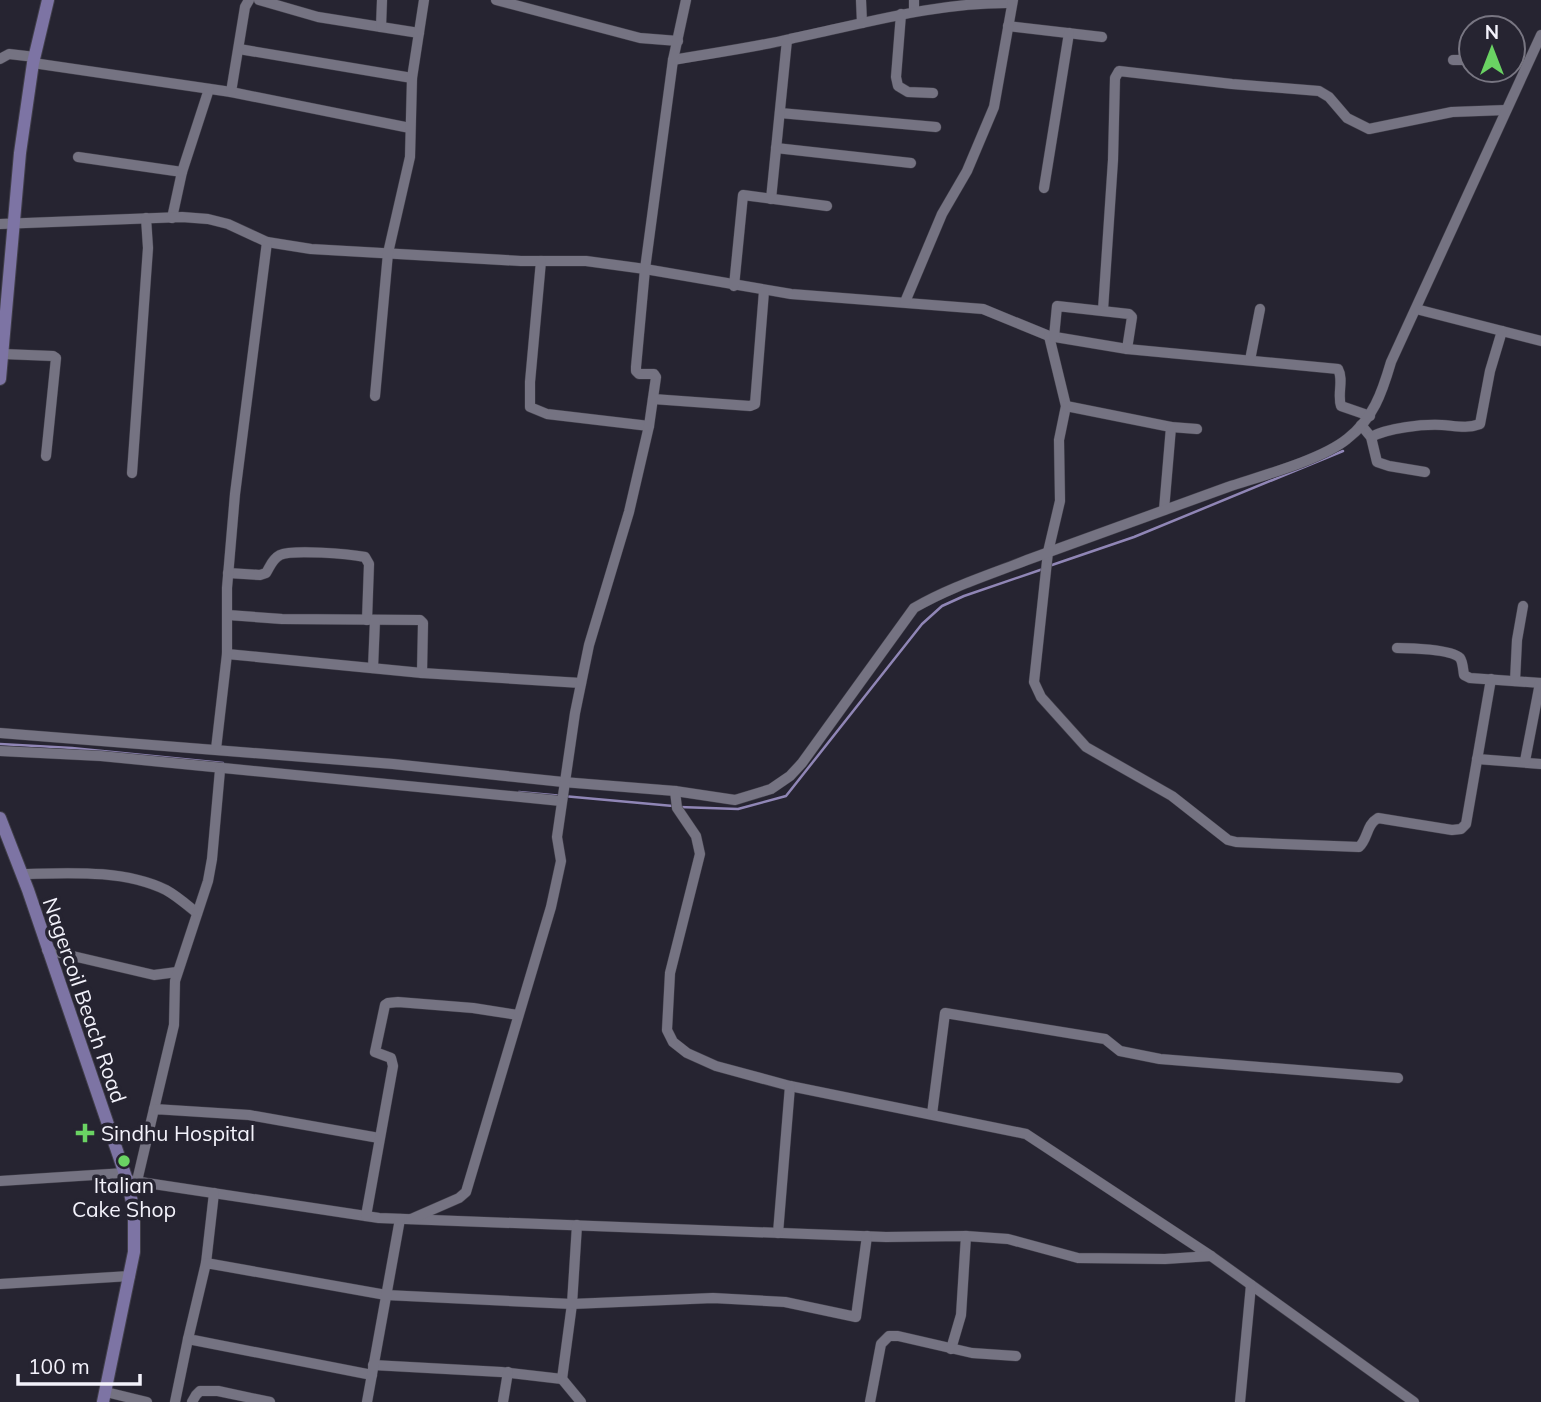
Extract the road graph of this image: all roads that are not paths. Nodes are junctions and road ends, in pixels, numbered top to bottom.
1 (48, 0) edge
2 (249, 0) edge
3 (259, 0) edge
4 (382, 0) edge
5 (424, 0) edge
6 (496, 0) edge
7 (686, 0) edge
8 (861, 0) edge
9 (914, 0) edge
10 (1013, 2) edge
11 (915, 11) junction
12 (901, 15) junction
13 (862, 23) junction
14 (1008, 26) junction
15 (380, 27) junction
16 (419, 33) junction
17 (1069, 33) junction
18 (1541, 35) edge
19 (1102, 37) dead end
20 (787, 40) junction
21 (678, 41) junction
22 (239, 50) junction
23 (0, 60) edge
24 (34, 60) junction
25 (673, 60) junction
26 (1453, 60) dead end
27 (1457, 60) edge
28 (1527, 65) edge
29 (412, 78) junction
30 (1518, 84) edge
31 (209, 89) junction
32 (231, 92) junction
33 (933, 93) dead end
34 (1506, 110) junction
35 (779, 113) junction
36 (936, 127) dead end
37 (410, 128) junction
38 (776, 148) junction
39 (78, 157) dead end
40 (911, 163) dead end
41 (182, 172) junction
42 (1044, 188) dead end
43 (771, 199) junction
44 (827, 206) dead end
45 (146, 218) junction
46 (172, 218) junction
47 (6, 224) edge
48 (267, 242) junction
49 (388, 253) junction
50 (541, 261) junction
51 (645, 269) junction
52 (734, 286) junction
53 (764, 291) junction
54 (905, 302) junction
55 (1260, 309) dead end
56 (1416, 309) junction
57 (1103, 310) junction
58 (1502, 331) junction
59 (1051, 337) junction
60 (1541, 341) edge
61 (1127, 349) junction
62 (3, 354) junction
63 (1250, 360) junction
64 (0, 379) edge
65 (375, 396) dead end
66 (653, 399) junction
67 (1066, 406) junction
68 (1370, 416) junction
69 (1361, 425) junction
70 (649, 426) junction
71 (1171, 428) junction
72 (1197, 429) dead end
73 (1371, 436) junction
74 (46, 456) dead end
75 (1425, 472) dead end
76 (132, 473) dead end
77 (1164, 510) junction
78 (1048, 552) junction
79 (228, 573) junction
80 (1523, 606) dead end
81 (228, 615) junction
82 (371, 620) junction
83 (1397, 648) dead end
84 (227, 654) junction
85 (373, 668) junction
86 (422, 673) junction
87 (1491, 679) junction
88 (1515, 681) junction
89 (1541, 683) edge
90 (581, 684) junction
91 (0, 733) edge
92 (216, 749) junction
93 (0, 751) edge
94 (1477, 759) junction
95 (1525, 761) junction
96 (1541, 764) edge
97 (220, 770) junction
98 (563, 784) junction
99 (561, 800) junction
100 (676, 800) junction
101 (0, 818) edge
102 (22, 874) junction
103 (197, 913) junction
104 (47, 950) junction
105 (177, 972) junction
106 (518, 1015) junction
107 (1398, 1078) dead end
108 (790, 1086) junction
109 (154, 1109) junction
110 (932, 1114) junction
111 (379, 1138) junction
112 (130, 1178) junction
113 (0, 1181) edge
114 (214, 1193) junction
115 (366, 1216) junction
116 (405, 1219) junction
117 (577, 1225) junction
118 (778, 1233) junction
119 (867, 1236) junction
120 (967, 1236) junction
121 (1211, 1256) junction
122 (206, 1263) junction
123 (130, 1276) junction
124 (0, 1284) edge
125 (1251, 1285) junction
126 (386, 1295) junction
127 (572, 1304) junction
128 (188, 1339) junction
129 (951, 1349) junction
130 (1016, 1356) dead end
131 (372, 1370) junction
132 (508, 1372) junction
133 (562, 1379) junction
134 (104, 1397) edge
135 (175, 1400) edge
136 (148, 1402) edge
137 (270, 1402) edge
138 (367, 1402) edge
139 (503, 1402) edge
140 (581, 1402) edge
141 (870, 1402) edge
142 (1240, 1402) edge
143 (1413, 1402) edge

1 - 24 main road
2 - 22 street
3 - 15 street
4 - 15 street
5 - 16 street
6 - 21 street
7 - 21 street
8 - 13 street
9 - 11 street
10 - 11 street
10 - 14 street
11 - 12 street
12 - 13 street
12 - 33 street
13 - 20 street
14 - 17 street
14 - 54 street
15 - 16 street
16 - 29 street
17 - 19 street
17 - 42 street
18 - 28 street
20 - 25 street
20 - 35 street
21 - 25 street
22 - 29 street
22 - 32 street
23 - 24 street
24 - 31 street
24 - 47 main road
25 - 51 street
26 - 27 street
29 - 37 street
30 - 34 street
31 - 32 street
31 - 41 street
32 - 37 street
34 - 56 street
34 - 57 street
35 - 36 street
35 - 38 street
37 - 49 street
38 - 40 street
38 - 43 street
39 - 41 street
41 - 46 street
43 - 44 street
43 - 52 street
45 - 46 street
45 - 47 street
45 - 76 street
46 - 48 street
47 - 62 main road
48 - 49 street
48 - 79 street
49 - 50 street
49 - 65 street
50 - 51 street
50 - 70 street
51 - 52 street
51 - 66 street
52 - 53 street
53 - 54 street
53 - 66 street
54 - 59 street
55 - 63 street
56 - 58 street
56 - 68 street
57 - 59 street
57 - 61 street
58 - 60 street
58 - 73 street
59 - 61 street
59 - 67 street
61 - 63 street
62 - 64 main road
62 - 74 street
63 - 68 street
66 - 70 street
67 - 71 street
67 - 78 street
68 - 69 street
69 - 73 street
69 - 77 street
70 - 90 street
71 - 72 street
71 - 77 street
73 - 75 street
77 - 78 street
78 - 94 street
78 - 100 street
79 - 81 street
79 - 82 street
80 - 88 street
81 - 82 street
81 - 84 street
82 - 85 street
82 - 86 street
83 - 87 street
84 - 85 street
84 - 92 street
85 - 86 street
86 - 90 street
87 - 88 street
87 - 94 street
88 - 89 street
89 - 95 street
90 - 98 street
91 - 92 street
92 - 98 street
93 - 97 street
94 - 95 street
95 - 96 street
97 - 99 street
97 - 103 street
98 - 99 street
98 - 100 street
99 - 106 street
100 - 108 street
101 - 102 main road, Nagercoil Beach Road
102 - 103 street
102 - 104 main road, Nagercoil Beach Road
103 - 105 street
104 - 105 street
104 - 112 main road, Nagercoil Beach Road
105 - 109 street
106 - 111 street
106 - 116 street
107 - 110 street
108 - 110 street
108 - 118 street
109 - 111 street
109 - 112 street
110 - 121 street
111 - 115 street
112 - 113 street
112 - 114 street
112 - 123 main road, Nagercoil Beach Road
114 - 115 street
114 - 122 street
115 - 116 street
116 - 117 street
116 - 126 street
117 - 118 street
117 - 127 street
118 - 119 street
119 - 120 street
119 - 127 street
120 - 121 street
120 - 129 street
121 - 125 street
122 - 126 street
122 - 128 street
123 - 124 street
123 - 134 main road, Nagercoil Beach Road
125 - 142 street
125 - 143 street
126 - 127 street
126 - 131 street
127 - 133 street
128 - 131 street
128 - 135 street
129 - 130 street
129 - 141 street
131 - 132 street
131 - 138 street
132 - 133 street
132 - 139 street
133 - 140 street
134 - 136 street
135 - 137 street

